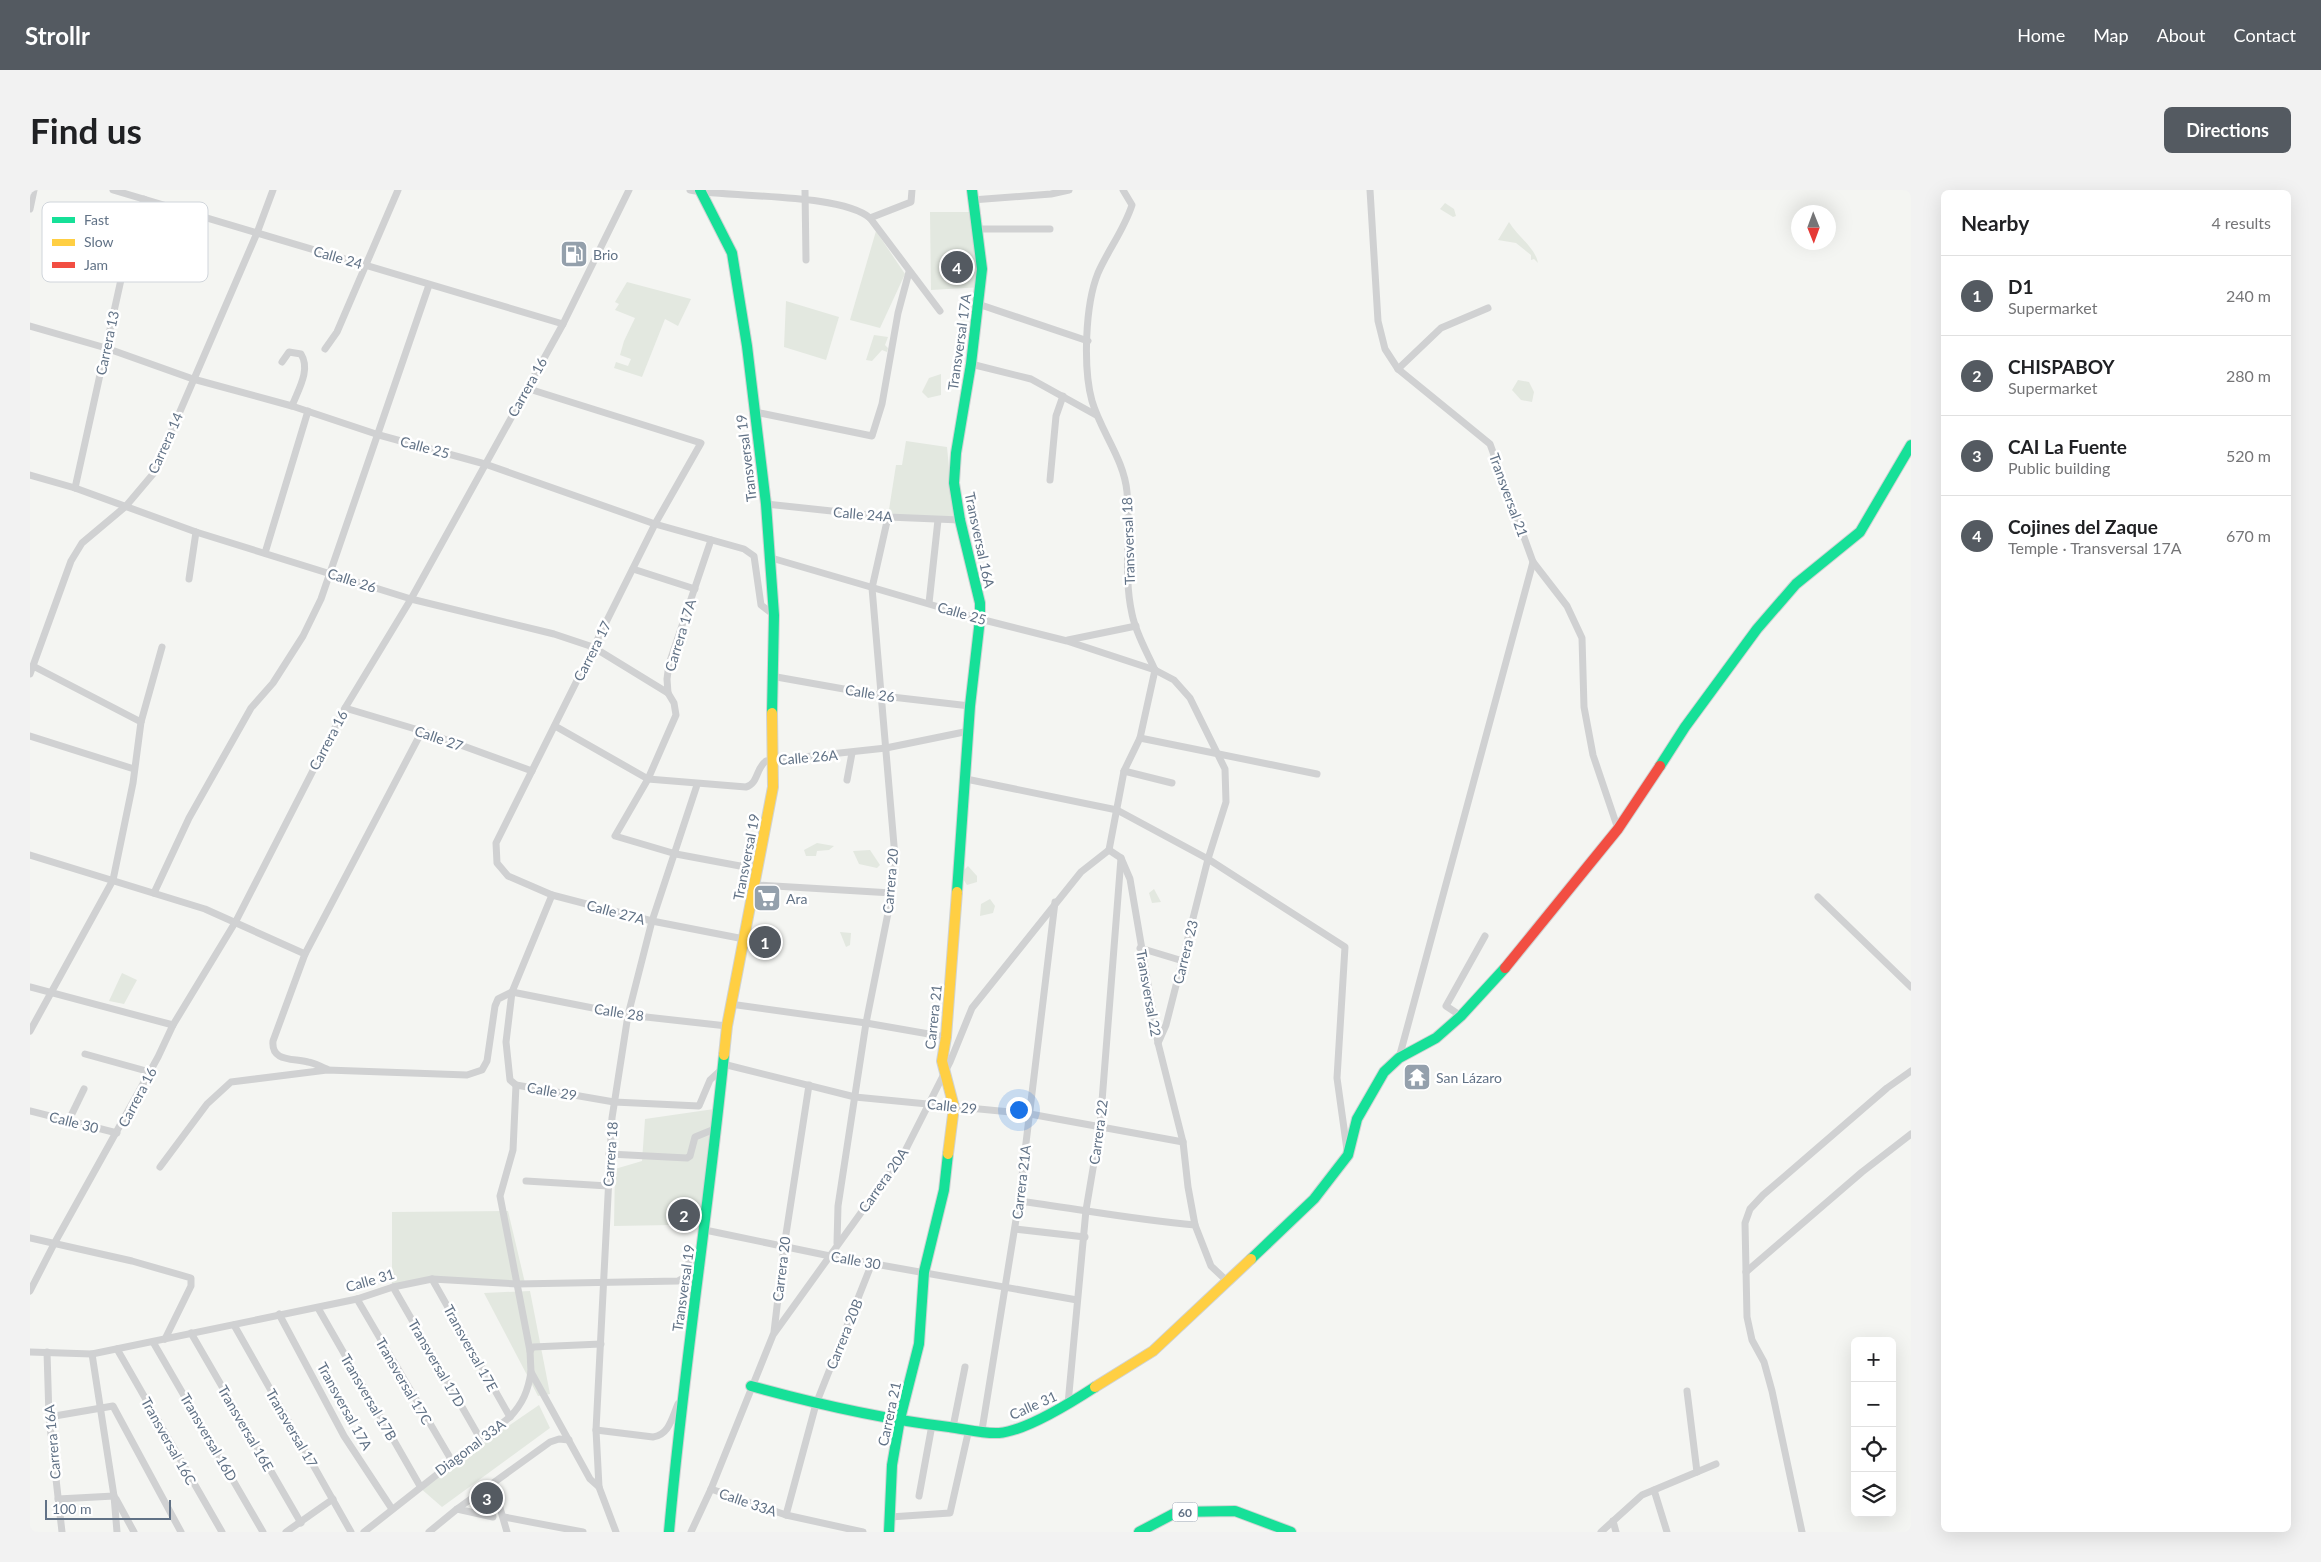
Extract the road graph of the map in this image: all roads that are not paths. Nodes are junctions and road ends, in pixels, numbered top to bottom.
1 (34, 190) edge
2 (113, 190) edge
3 (273, 190) edge
4 (398, 190) edge
5 (629, 190) edge
6 (690, 190) edge
7 (805, 190) edge
8 (912, 190) edge
9 (1069, 190) edge
10 (1123, 190) edge
11 (1370, 190) edge
12 (701, 191) edge
13 (972, 195) edge
14 (144, 199) junction
15 (806, 201) junction
16 (143, 202) edge
17 (154, 202) edge
18 (30, 209) edge
19 (208, 218) edge
20 (870, 218) junction
21 (1050, 229) dead end
22 (976, 230) junction
23 (257, 233) junction
24 (806, 260) dead end
25 (367, 265) junction
26 (909, 272) junction
27 (120, 282) edge
28 (429, 285) junction
29 (978, 304) junction
30 (1488, 308) dead end
31 (940, 312) dead end
32 (562, 324) junction
33 (30, 326) edge
34 (1088, 341) junction
35 (106, 348) junction
36 (325, 348) dead end
37 (282, 362) dead end
38 (971, 364) junction
39 (1398, 369) junction
40 (193, 378) junction
41 (526, 388) junction
42 (1064, 396) junction
43 (292, 406) junction
44 (964, 408) joint
45 (308, 411) junction
46 (755, 412) junction
47 (1096, 414) junction
48 (379, 435) junction
49 (1911, 445) edge
50 (485, 464) junction
51 (30, 475) edge
52 (1050, 480) dead end
53 (75, 488) junction
54 (766, 504) junction
55 (126, 506) junction
56 (888, 516) junction
57 (938, 520) junction
58 (960, 520) junction
59 (655, 524) junction
60 (196, 532) junction
61 (711, 540) junction
62 (265, 553) junction
63 (768, 557) junction
64 (1533, 562) junction
65 (633, 569) junction
66 (331, 573) junction
67 (189, 579) dead end
68 (872, 588) junction
69 (695, 589) junction
70 (411, 599) junction
71 (929, 603) junction
72 (774, 615) junction
73 (980, 619) junction
74 (1136, 626) junction
75 (1067, 641) junction
76 (162, 647) dead end
77 (593, 648) junction
78 (33, 666) junction
79 (1155, 670) junction
80 (30, 674) edge
81 (771, 676) junction
82 (668, 693) junction
83 (883, 696) junction
84 (970, 706) junction
85 (345, 708) junction
86 (141, 722) junction
87 (555, 726) junction
88 (422, 731) junction
89 (969, 731) junction
90 (30, 736) edge
91 (1140, 738) junction
92 (886, 748) junction
93 (852, 753) junction
94 (1219, 754) junction
95 (774, 760) junction
96 (134, 769) junction
97 (1124, 770) junction
98 (532, 771) junction
99 (1317, 774) dead end
100 (648, 779) junction
101 (966, 779) junction
102 (847, 780) dead end
103 (1172, 783) dead end
104 (697, 785) junction
105 (1117, 810) junction
106 (1618, 829) junction
107 (764, 840) junction
108 (1109, 850) junction
109 (676, 854) junction
110 (30, 855) edge
111 (1121, 858) junction
112 (1208, 859) junction
113 (497, 863) joint
114 (113, 880) junction
115 (756, 885) junction
116 (154, 893) junction
117 (892, 893) junction
118 (552, 895) junction
119 (1818, 897) dead end
120 (1055, 902) junction
121 (236, 921) junction
122 (652, 921) junction
123 (1485, 936) dead end
124 (744, 939) junction
125 (1140, 948) junction
126 (305, 954) junction
127 (1183, 961) junction
128 (30, 987) edge
129 (1911, 988) edge
130 (50, 992) junction
131 (512, 992) junction
132 (730, 1004) junction
133 (628, 1015) junction
134 (1461, 1016) junction
135 (866, 1023) junction
136 (172, 1025) junction
137 (727, 1026) junction
138 (30, 1031) edge
139 (946, 1038) junction
140 (1158, 1043) junction
141 (85, 1054) dead end
142 (1399, 1058) junction
143 (722, 1067) junction
144 (327, 1070) junction
145 (946, 1071) junction
146 (1911, 1071) edge
147 (150, 1072) junction
148 (513, 1082) junction
149 (809, 1085) junction
150 (84, 1089) dead end
151 (855, 1097) junction
152 (614, 1102) junction
153 (929, 1104) junction
154 (954, 1107) junction
155 (30, 1111) edge
156 (1030, 1114) junction
157 (68, 1122) junction
158 (1100, 1127) junction
159 (717, 1128) junction
160 (117, 1133) junction
161 (1911, 1134) edge
162 (1183, 1142) junction
163 (609, 1154) junction
164 (1348, 1155) junction
165 (160, 1167) dead end
166 (526, 1181) dead end
167 (608, 1186) junction
168 (1019, 1201) junction
169 (1086, 1210) junction
170 (1195, 1225) junction
171 (1015, 1229) junction
172 (705, 1230) junction
173 (1084, 1237) junction
174 (30, 1238) edge
175 (54, 1244) junction
176 (837, 1244) junction
177 (784, 1247) junction
178 (702, 1252) junction
179 (830, 1256) junction
180 (872, 1263) junction
181 (924, 1272) junction
182 (1746, 1272) junction
183 (432, 1278) junction
184 (1228, 1282) junction
185 (603, 1283) junction
186 (517, 1284) junction
187 (1007, 1286) junction
188 (392, 1287) junction
189 (30, 1292) edge
190 (357, 1299) junction
191 (1077, 1300) junction
192 (318, 1308) junction
193 (279, 1314) junction
194 (234, 1325) junction
195 (191, 1333) junction
196 (773, 1335) junction
197 (165, 1339) junction
198 (153, 1342) junction
199 (601, 1344) junction
200 (117, 1349) junction
201 (531, 1349) junction
202 (30, 1352) edge
203 (47, 1352) junction
204 (92, 1354) junction
205 (965, 1367) dead end
206 (531, 1372) junction
207 (751, 1386) junction
208 (1687, 1391) dead end
209 (682, 1395) junction
210 (816, 1404) junction
211 (1068, 1404) junction
212 (101, 1409) junction
213 (49, 1417) junction
214 (510, 1417) junction
215 (900, 1419) junction
216 (932, 1425) junction
217 (953, 1426) junction
218 (969, 1429) junction
219 (596, 1430) junction
220 (982, 1430) junction
221 (481, 1440) junction
222 (569, 1440) junction
223 (452, 1461) junction
224 (1716, 1464) dead end
225 (1697, 1472) junction
226 (493, 1484) junction
227 (420, 1486) junction
228 (599, 1487) junction
229 (711, 1489) junction
230 (1654, 1490) junction
231 (114, 1496) junction
232 (919, 1496) dead end
233 (58, 1499) junction
234 (333, 1499) junction
235 (392, 1509) junction
236 (457, 1509) junction
237 (786, 1515) junction
238 (493, 1517) dead end
239 (504, 1517) junction
240 (890, 1517) junction
241 (1613, 1521) junction
242 (301, 1522) junction
243 (62, 1532) edge
244 (117, 1532) edge
245 (134, 1532) edge
246 (182, 1532) edge
247 (222, 1532) edge
248 (264, 1532) edge
249 (286, 1532) edge
250 (351, 1532) edge
251 (364, 1532) edge
252 (429, 1532) edge
253 (507, 1532) edge
254 (583, 1532) edge
255 (616, 1532) edge
256 (669, 1532) edge
257 (690, 1532) edge
258 (863, 1532) edge
259 (889, 1532) edge
260 (1139, 1532) edge
261 (1291, 1532) edge
262 (1600, 1532) edge
263 (1616, 1532) edge
264 (1667, 1532) edge
265 (1802, 1532) edge

1 - 18 street
2 - 14 street, Calle 24
3 - 23 street, Carrera 14
4 - 25 street
5 - 32 street, Carrera 16
6 - 12 street
7 - 15 street
8 - 20 street
9 - 13 street
10 - 34 street, Transversal 18
11 - 39 street, Transversal 21
12 - 15 street
12 - 46 street, Transversal 19
13 - 22 street, Transversal 17A
14 - 16 street, Carrera 13
14 - 17 street, Calle 24
15 - 20 street
15 - 24 street
19 - 23 street, Calle 24
20 - 26 street
21 - 22 street
22 - 29 street, Transversal 17A
23 - 25 street, Calle 24
23 - 40 street, Carrera 14
25 - 28 street, Calle 24
25 - 36 street
26 - 31 street
26 - 46 street
27 - 35 street, Carrera 13
28 - 32 street, Calle 24
28 - 48 street
29 - 34 street
29 - 38 street, Transversal 17A
30 - 39 street
32 - 41 street, Carrera 16
33 - 35 street, Calle 25
34 - 47 street, Transversal 18
35 - 40 street, Calle 25
35 - 53 street, Carrera 13
37 - 43 street
38 - 42 street
38 - 44 street, Transversal 17A
39 - 64 street, Transversal 21
40 - 43 street, Calle 25
40 - 55 street, Carrera 14
41 - 50 street, Carrera 16
41 - 59 street, Carrera 17
42 - 47 street
42 - 52 street
43 - 45 street, Calle 25
44 - 58 street, Transversal 16A
45 - 48 street, Calle 25
45 - 62 street
46 - 54 street, Transversal 19
47 - 74 street, Transversal 18
48 - 50 street, Calle 25
48 - 66 street
49 - 106 street
50 - 59 street, Calle 25
50 - 70 street, Carrera 16
51 - 53 street, Calle 26
53 - 55 street, Calle 26
54 - 56 street, Calle 24A
54 - 63 street, Transversal 19
55 - 60 street, Calle 26
55 - 78 street, Carrera 14
56 - 57 street, Calle 24A
56 - 68 street, Carrera 20
57 - 58 street, Calle 24A
57 - 71 street
58 - 73 street, Transversal 16A
59 - 61 street, Calle 25
59 - 65 street, Carrera 17
60 - 62 street, Calle 26
60 - 67 street
61 - 69 street, Carrera 17A
61 - 72 street, Calle 25
62 - 66 street, Calle 26
63 - 68 street, Calle 25
63 - 72 street, Transversal 19
64 - 106 street, Transversal 21
64 - 142 street
65 - 69 street
65 - 77 street, Carrera 17
66 - 70 street, Calle 26
66 - 116 street
68 - 71 street, Calle 25
68 - 83 street, Carrera 20
69 - 82 street, Carrera 17A
70 - 77 street, Calle 26
70 - 85 street, Carrera 16
71 - 73 street, Calle 25
72 - 81 street, Transversal 19
73 - 75 street, Calle 25
73 - 84 street, Carrera 21
74 - 75 street
74 - 79 street, Transversal 18
75 - 79 street, Calle 25
76 - 86 street
77 - 82 street, Calle 26
77 - 87 street, Carrera 17
78 - 80 street, Carrera 14
78 - 86 street
79 - 91 street
79 - 94 street, Calle 25
81 - 83 street, Calle 26
81 - 95 street, Transversal 19
82 - 100 street, Carrera 17A
83 - 84 street, Calle 26
83 - 92 street, Carrera 20
84 - 89 street, Carrera 21
85 - 88 street, Calle 27
85 - 121 street, Carrera 16
86 - 96 street
87 - 98 street, Carrera 17
87 - 100 street, Calle 26A
88 - 98 street, Calle 27
88 - 126 street
89 - 92 street, Calle 26A
89 - 101 street, Carrera 21
90 - 96 street
91 - 94 street
91 - 97 street
92 - 93 street, Calle 26A
92 - 117 street, Carrera 20
93 - 95 street, Calle 26A
93 - 102 street
94 - 99 street
94 - 112 street, Carrera 23
95 - 104 street, Calle 26A
95 - 107 street, Transversal 19
96 - 114 street
97 - 103 street
97 - 105 street
98 - 113 street, Carrera 17
100 - 104 street, Calle 26A
100 - 109 street, Carrera 17A
101 - 105 street
101 - 139 street, Carrera 21
104 - 109 street, Carrera 18
105 - 108 street
105 - 112 street
106 - 134 street
107 - 109 street
107 - 115 street, Transversal 19
108 - 111 street
108 - 120 street, Carrera 20A
109 - 122 street, Carrera 18
110 - 114 street
111 - 125 street, Transversal 22
111 - 158 street, Carrera 22
112 - 127 street, Carrera 23
112 - 164 street
113 - 118 street, Calle 27A
114 - 116 street
114 - 130 street
115 - 117 street
115 - 124 street, Transversal 19
116 - 121 street
117 - 135 street, Carrera 20
118 - 122 street, Calle 27A
118 - 131 street
119 - 129 street
120 - 145 street, Carrera 20A
120 - 156 street, Carrera 21A
121 - 126 street
121 - 136 street, Carrera 16
122 - 124 street, Calle 27A
122 - 133 street, Carrera 18
123 - 134 street
124 - 132 street, Transversal 19
125 - 127 street
125 - 140 street, Transversal 22
126 - 144 street
127 - 140 street, Carrera 23
128 - 130 street
130 - 136 street
130 - 138 street
131 - 133 street, Calle 28
131 - 144 street
131 - 148 street
132 - 135 street
132 - 137 street, Transversal 19
133 - 137 street, Calle 28
133 - 152 street, Carrera 18
134 - 142 street
135 - 139 street
135 - 151 street, Carrera 20
136 - 147 street, Carrera 16
137 - 143 street, Transversal 19
139 - 145 street, Carrera 21
140 - 162 street, Transversal 22
141 - 147 street
142 - 164 street
143 - 149 street, Calle 29
143 - 152 street, Calle 29
143 - 159 street, Transversal 19
144 - 165 street
145 - 153 street, Carrera 20A
145 - 154 street, Carrera 21
146 - 182 street
147 - 160 street, Carrera 16
148 - 152 street, Calle 29
148 - 186 street
149 - 151 street, Calle 29
149 - 177 street, Carrera 20
150 - 157 street
151 - 153 street, Calle 29
151 - 176 street, Carrera 20
152 - 163 street, Carrera 18
153 - 154 street, Calle 29
153 - 176 street, Carrera 20A
154 - 156 street, Calle 29
154 - 181 street, Carrera 21
155 - 157 street, Calle 30
156 - 158 street, Calle 29
156 - 168 street, Carrera 21A
157 - 160 street, Calle 30
158 - 162 street, Calle 29
158 - 169 street, Carrera 22
159 - 163 street
159 - 172 street, Transversal 19
160 - 175 street, Carrera 16
161 - 182 street
162 - 170 street
163 - 167 street, Carrera 18
164 - 184 street, Calle 31
166 - 167 street
167 - 185 street, Carrera 18
168 - 169 street
168 - 171 street, Carrera 21A
169 - 170 street
169 - 173 street, Carrera 22
170 - 184 street
171 - 173 street
171 - 187 street, Carrera 21A
172 - 177 street, Calle 30
172 - 178 street, Transversal 19
173 - 191 street, Carrera 22
174 - 175 street
175 - 189 street, Carrera 16
175 - 197 street
176 - 179 street, Carrera 20A
177 - 179 street, Calle 30
177 - 196 street, Carrera 20
178 - 185 street, Calle 31
178 - 209 street, Transversal 19
179 - 180 street, Calle 30
179 - 196 street, Carrera 20A
180 - 181 street, Calle 30
180 - 210 street, Carrera 20B
181 - 187 street, Calle 30
181 - 215 street, Carrera 21
182 - 265 street
183 - 186 street, Calle 31
183 - 188 street, Calle 31
183 - 214 street, Transversal 17E
184 - 211 street, Calle 31
185 - 186 street, Calle 31
185 - 199 street, Carrera 18
186 - 201 street
187 - 191 street, Calle 30
187 - 220 street, Carrera 21A
188 - 190 street, Calle 31
188 - 221 street, Transversal 17D
190 - 192 street, Calle 31
190 - 223 street, Transversal 17C
191 - 211 street, Carrera 22
192 - 193 street, Calle 31
192 - 227 street, Transversal 17B
193 - 194 street, Calle 31
193 - 235 street, Transversal 17A
194 - 195 street, Calle 31
194 - 234 street, Transversal 17
195 - 197 street, Calle 31
195 - 242 street, Transversal 16E
196 - 207 street, Carrera 20A
197 - 198 street, Calle 31
198 - 200 street, Calle 31
198 - 248 street, Transversal 16D
199 - 201 street
199 - 219 street, Carrera 18
200 - 204 street, Calle 31
200 - 247 street, Transversal 16C
201 - 206 street
202 - 203 street, Calle 31
203 - 204 street, Calle 31
203 - 213 street, Carrera 16A
204 - 212 street
205 - 217 street
206 - 214 street, Diagonal 33A
206 - 222 street
207 - 210 street, Calle 31
207 - 229 street, Carrera 20A
208 - 225 street
209 - 219 street
209 - 256 street, Transversal 19
210 - 215 street, Calle 31
210 - 237 street
211 - 220 street, Calle 31
212 - 213 street
212 - 231 street
212 - 246 street
213 - 233 street, Carrera 16A
214 - 221 street, Diagonal 33A
215 - 216 street, Calle 31
215 - 240 street, Carrera 21
216 - 217 street, Calle 31
216 - 232 street
217 - 218 street, Calle 31
218 - 220 street, Calle 31
218 - 240 street
219 - 228 street, Carrera 18
221 - 223 street, Diagonal 33A
222 - 226 street
222 - 228 street
223 - 227 street, Diagonal 33A
224 - 225 street
225 - 230 street
226 - 236 street
226 - 239 street
227 - 235 street, Diagonal 33A
228 - 255 street, Carrera 18
229 - 237 street, Calle 33A
229 - 257 street, Carrera 20A
230 - 241 street
230 - 264 street
231 - 233 street
231 - 244 street
231 - 245 street
233 - 243 street, Carrera 16A
234 - 242 street
234 - 250 street, Transversal 17
235 - 251 street, Diagonal 33A
236 - 238 street
236 - 252 street
237 - 258 street, Calle 33A
239 - 253 street
239 - 254 street
240 - 259 street, Carrera 21
241 - 262 street
241 - 263 street
242 - 249 street
260 - 261 street, 60

